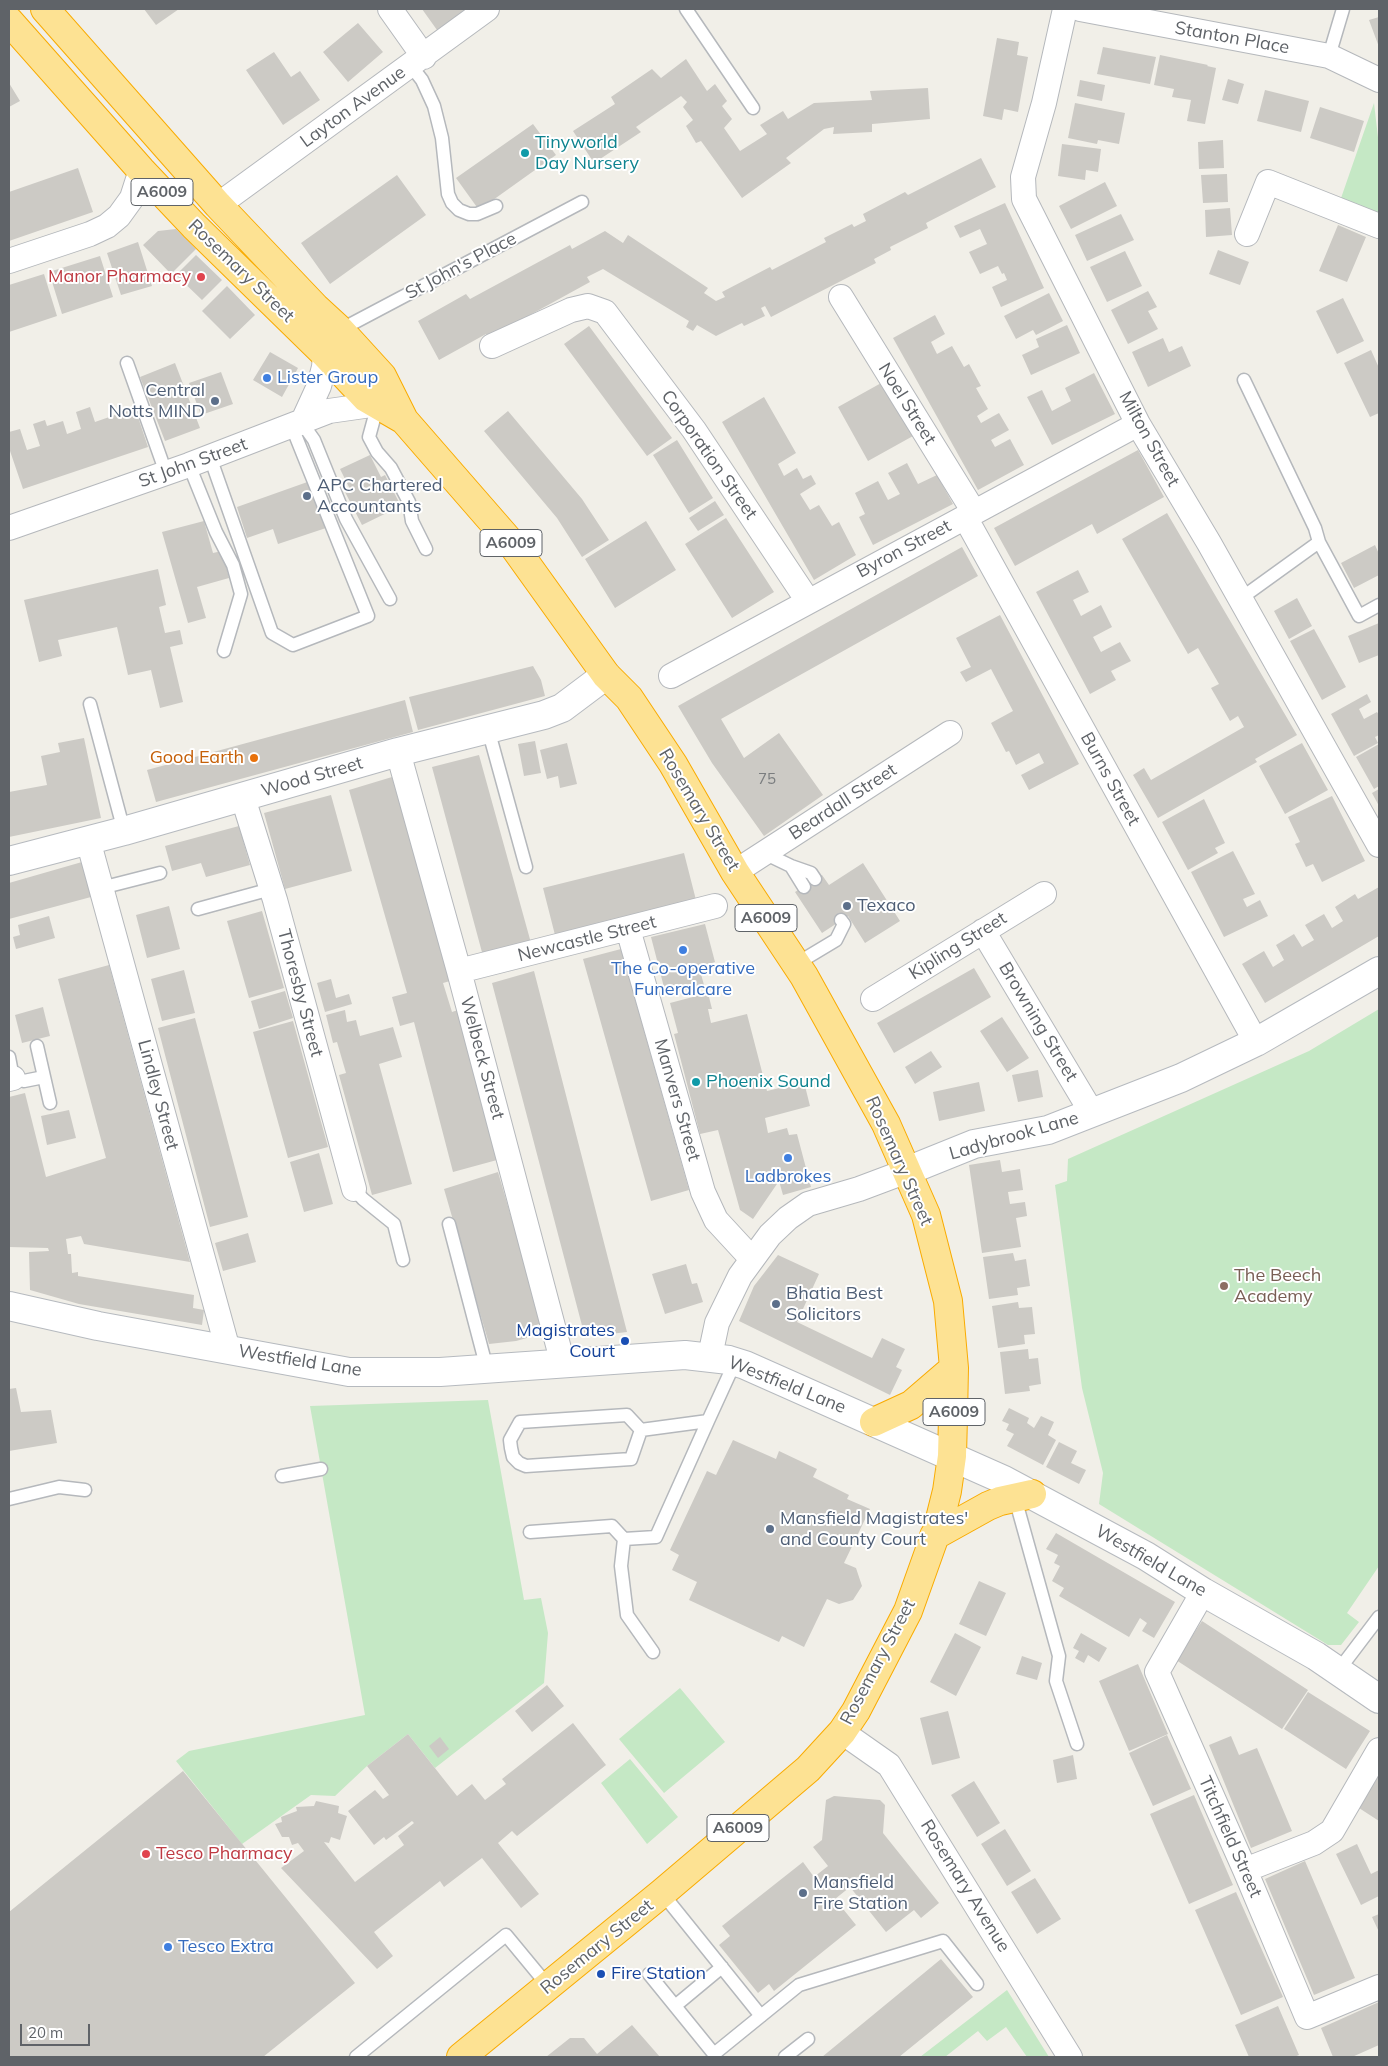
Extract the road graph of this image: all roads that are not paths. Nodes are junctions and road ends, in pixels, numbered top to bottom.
1 (45, 9) edge
2 (390, 9) edge
3 (488, 9) edge
4 (686, 9) edge
5 (1065, 9) edge
6 (1080, 9) edge
7 (1343, 9) edge
8 (9, 21) edge
9 (1329, 56) junction
10 (417, 61) junction
11 (1379, 80) edge
12 (753, 108) dead end
13 (140, 170) junction
14 (582, 202) dead end
15 (218, 205) junction
16 (496, 206) dead end
17 (1379, 226) edge
18 (1247, 234) dead end
19 (9, 261) edge
20 (841, 297) dead end
21 (315, 307) junction
22 (340, 330) junction
23 (492, 346) dead end
24 (325, 354) junction
25 (127, 363) dead end
26 (1244, 380) dead end
27 (378, 404) junction
28 (404, 420) junction
29 (1138, 424) junction
30 (297, 425) junction
31 (200, 461) junction
32 (166, 473) junction
33 (969, 514) junction
34 (9, 528) edge
35 (1319, 542) junction
36 (426, 548) dead end
37 (390, 599) dead end
38 (1240, 599) junction
39 (808, 601) junction
40 (1379, 606) edge
41 (224, 651) dead end
42 (606, 675) junction
43 (671, 676) dead end
44 (90, 704) dead end
45 (488, 729) junction
46 (950, 733) dead end
47 (398, 752) junction
48 (242, 798) junction
49 (124, 831) junction
50 (88, 840) junction
51 (1379, 844) edge
52 (764, 853) junction
53 (9, 861) edge
54 (791, 866) junction
55 (526, 867) dead end
56 (735, 872) junction
57 (160, 873) dead end
58 (815, 879) dead end
59 (804, 886) dead end
60 (102, 888) junction
61 (271, 889) junction
62 (1044, 894) dead end
63 (715, 906) dead end
64 (198, 909) dead end
65 (841, 920) dead end
66 (628, 928) junction
67 (829, 928) dead end
68 (983, 931) junction
69 (836, 940) junction
70 (796, 964) junction
71 (459, 971) junction
72 (1379, 971) edge
73 (873, 999) dead end
74 (1256, 1042) junction
75 (37, 1046) dead end
76 (10, 1071) edge
77 (44, 1077) junction
78 (50, 1103) dead end
79 (1092, 1113) junction
80 (907, 1171) junction
81 (354, 1189) joint
82 (449, 1224) dead end
83 (752, 1259) junction
84 (403, 1260) dead end
85 (9, 1306) edge
86 (228, 1350) junction
87 (722, 1359) junction
88 (563, 1364) junction
89 (954, 1368) junction
90 (487, 1369) junction
91 (708, 1421) junction
92 (874, 1422) junction
93 (640, 1430) junction
94 (952, 1456) junction
95 (321, 1469) dead end
96 (282, 1476) dead end
97 (85, 1490) dead end
98 (1024, 1496) junction
99 (9, 1499) edge
100 (530, 1532) dead end
101 (934, 1536) junction
102 (624, 1539) junction
103 (1203, 1592) junction
104 (1379, 1617) edge
105 (653, 1652) dead end
106 (1338, 1671) junction
107 (1379, 1699) edge
108 (842, 1732) junction
109 (1077, 1744) dead end
110 (1379, 1750) edge
111 (1245, 1870) junction
112 (662, 1893) junction
113 (722, 1967) junction
114 (649, 1974) dead end
115 (977, 1984) dead end
116 (549, 1987) junction
117 (1379, 1987) edge
118 (675, 2006) junction
119 (761, 2016) junction
120 (808, 2039) dead end
121 (467, 2056) edge
122 (356, 2057) edge
123 (785, 2057) edge
124 (1070, 2057) edge

1 - 15 highway, Rosemary Street / A6009
2 - 10 street
3 - 10 street, Layton Avenue
4 - 12 lane
5 - 29 street, Milton Street
6 - 9 street, Stanton Place
7 - 9 lane
8 - 13 highway, Rosemary Street / A6009
9 - 11 street, Stanton Place
10 - 15 street, Layton Avenue
10 - 16 lane
13 - 19 street
13 - 24 highway, Rosemary Street / A6009
14 - 22 lane, St John's Place
15 - 21 highway, Rosemary Street / A6009
17 - 18 street
20 - 33 street, Noel Street
21 - 22 highway, Rosemary Street / A6009
21 - 24 street
22 - 28 highway, Rosemary Street / A6009
23 - 39 street, Corporation Street
24 - 27 highway, Rosemary Street / A6009
24 - 30 street
25 - 32 lane
26 - 35 lane
27 - 28 highway, Rosemary Street / A6009
27 - 30 street, St John Street
27 - 36 lane
28 - 42 highway, Rosemary Street / A6009
29 - 33 street, Byron Street
29 - 38 street, Milton Street
30 - 31 street, St John Street
30 - 31 lane
30 - 37 lane
31 - 32 street, St John Street
31 - 41 lane
32 - 34 street, St John Street
33 - 39 street, Byron Street
33 - 74 street, Burns Street
35 - 38 lane
35 - 40 lane
38 - 51 street, Milton Street
39 - 43 street, Byron Street
42 - 45 street, Wood Street
42 - 56 highway, Rosemary Street / A6009
44 - 49 lane
45 - 47 street, Wood Street
45 - 55 lane
46 - 52 street, Beardall Street
47 - 48 street, Wood Street
47 - 71 street, Welbeck Street
48 - 49 street, Wood Street
48 - 61 street, Thoresby Street
49 - 50 street, Wood Street
50 - 53 street, Wood Street
50 - 60 street, Lindley Street
52 - 54 lane
52 - 56 street, Beardall Street
54 - 58 lane
54 - 59 lane
56 - 70 highway, Rosemary Street / A6009
57 - 60 lane
60 - 86 street, Lindley Street
61 - 64 lane
61 - 81 street, Thoresby Street
62 - 68 street, Kipling Street
63 - 66 street, Newcastle Street
65 - 69 lane
66 - 71 street, Newcastle Street
66 - 83 street, Manvers Street
67 - 69 lane
68 - 73 street, Kipling Street
68 - 79 street, Browning Street
69 - 70 lane
70 - 80 highway, Rosemary Street / A6009
71 - 88 street, Welbeck Street
72 - 74 street, Ladybrook Lane
74 - 79 street, Ladybrook Lane
75 - 77 lane
76 - 77 lane
77 - 78 lane
79 - 80 street, Ladybrook Lane
80 - 83 street, Ladybrook Lane
80 - 89 highway, Rosemary Street / A6009
81 - 84 lane
82 - 90 lane
83 - 87 street, Ladybrook Lane
85 - 86 street, Westfield Lane
86 - 90 street, Westfield Lane
87 - 88 street, Westfield Lane
87 - 91 lane
87 - 92 street, Westfield Lane
88 - 90 street, Westfield Lane
89 - 92 highway
89 - 94 highway, Rosemary Street / A6009
91 - 93 lane
91 - 102 lane
92 - 94 street, Westfield Lane
93 - 93 lane
94 - 98 street, Westfield Lane
94 - 101 highway, Rosemary Street / A6009
95 - 96 lane
97 - 99 lane
98 - 101 highway
98 - 103 street, Westfield Lane
98 - 109 lane
100 - 102 lane
101 - 108 highway, Rosemary Street / A6009
102 - 105 lane
103 - 106 street, Westfield Lane
103 - 111 street, Titchfield Street
104 - 106 lane
106 - 107 street, Westfield Lane
108 - 112 highway, Rosemary Street / A6009
108 - 124 street, Rosemary Avenue
110 - 111 street
111 - 117 street, Titchfield Street
112 - 113 lane
112 - 116 highway, Rosemary Street / A6009
113 - 118 lane
113 - 119 lane
114 - 118 lane
115 - 119 lane
116 - 121 highway, Rosemary Street / A6009
116 - 122 lane
118 - 119 lane
120 - 123 lane

